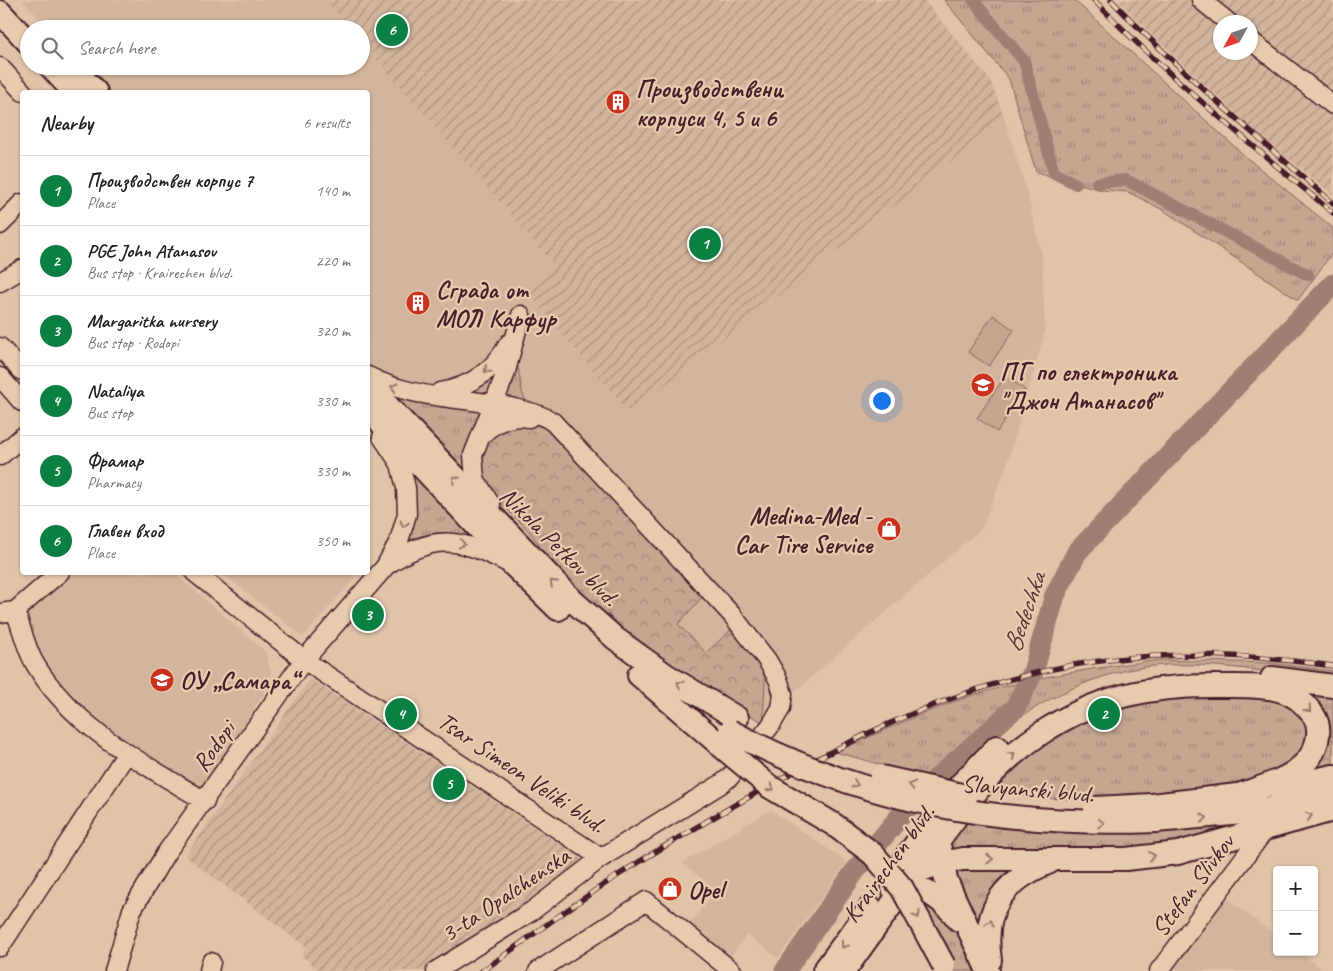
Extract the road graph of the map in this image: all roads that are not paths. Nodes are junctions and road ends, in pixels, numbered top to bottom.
1 (9, 0) edge
2 (1201, 0) edge
3 (0, 12) edge
4 (1219, 15) edge
5 (28, 20) edge
6 (20, 33) edge
7 (1258, 46) edge
8 (0, 67) edge
9 (58, 75) edge
10 (80, 75) edge
11 (21, 90) edge
12 (72, 90) edge
13 (94, 90) edge
14 (1333, 106) edge
15 (20, 205) edge
16 (0, 225) edge
17 (20, 270) edge
18 (0, 282) edge
19 (0, 347) edge
20 (20, 369) edge
21 (0, 377) edge
22 (370, 377) edge
23 (370, 387) edge
24 (430, 394) junction
25 (20, 400) edge
26 (494, 404) junction
27 (370, 411) edge
28 (370, 420) edge
29 (565, 435) junction
30 (20, 439) edge
31 (479, 439) junction
32 (0, 456) edge
33 (519, 558) junction
34 (385, 567) junction
35 (56, 575) edge
36 (198, 575) edge
37 (8, 612) edge
38 (304, 660) junction
39 (1333, 686) edge
40 (729, 732) junction
41 (127, 753) junction
42 (1333, 776) edge
43 (1333, 793) edge
44 (1233, 797) junction
45 (205, 801) junction
46 (1333, 810) edge
47 (1154, 813) junction
48 (1265, 830) junction
49 (945, 831) junction
50 (601, 858) junction
51 (1054, 860) junction
52 (941, 863) junction
53 (910, 879) junction
54 (882, 891) junction
55 (975, 941) junction
56 (0, 947) edge
57 (945, 968) edge
58 (727, 969) edge
59 (114, 971) edge
60 (436, 971) edge
61 (538, 971) edge
62 (824, 971) edge
63 (844, 971) edge
64 (990, 971) edge
65 (1159, 971) edge

1 - 5 main road
2 - 4 street
3 - 6 main road
7 - 14 street
8 - 11 street
9 - 12 main road
10 - 13 main road
15 - 16 street
17 - 18 street
19 - 20 street
21 - 25 street
24 -> 22 street
33 -> 23 main road, Nikola Petkov blvd.
24 - 26 street
26 -> 24 street
26 - 29 street
26 - 31 street
27 - 33 main road, Nikola Petkov blvd.
28 -> 34 street, Rodopi
29 - 31 street
29 - 50 street, 3-ta Opalchenska
30 - 32 street
31 - 33 street
34 -> 33 street, Rodopi
40 -> 33 main road, Nikola Petkov blvd.
33 - 40 main road, Nikola Petkov blvd.
34 - 38 street, Rodopi
35 - 37 street
36 - 38 street, Tsar Simeon Veliki blvd.
37 - 41 street
38 - 45 street, Rodopi
38 - 50 street, Tsar Simeon Veliki blvd.
39 - 54 main road, Krairechen blvd.
40 - 47 main road, Slavyanski blvd., bridge
40 -> 57 main road, bridge
41 - 45 street
41 - 56 street
42 - 44 main road, Slavyanski blvd.
47 -> 43 main road, Slavyanski blvd.
44 - 47 main road, Slavyanski blvd.
49 -> 44 main road, Krairechen blvd.
45 - 59 street, Rodopi
48 -> 46 main road
51 -> 48 main road
48 - 65 street, Stefan Slivkov
49 - 52 main road
49 - 53 main road, Krairechen blvd.
50 - 60 street, 3-ta Opalchenska
52 -> 51 main road
64 -> 51 main road
52 - 53 main road
52 - 55 main road
53 - 54 main road
53 - 55 main road
53 - 63 main road, Krairechen blvd.
54 -> 62 main road, Krairechen blvd.
55 - 64 main road
58 - 61 street

